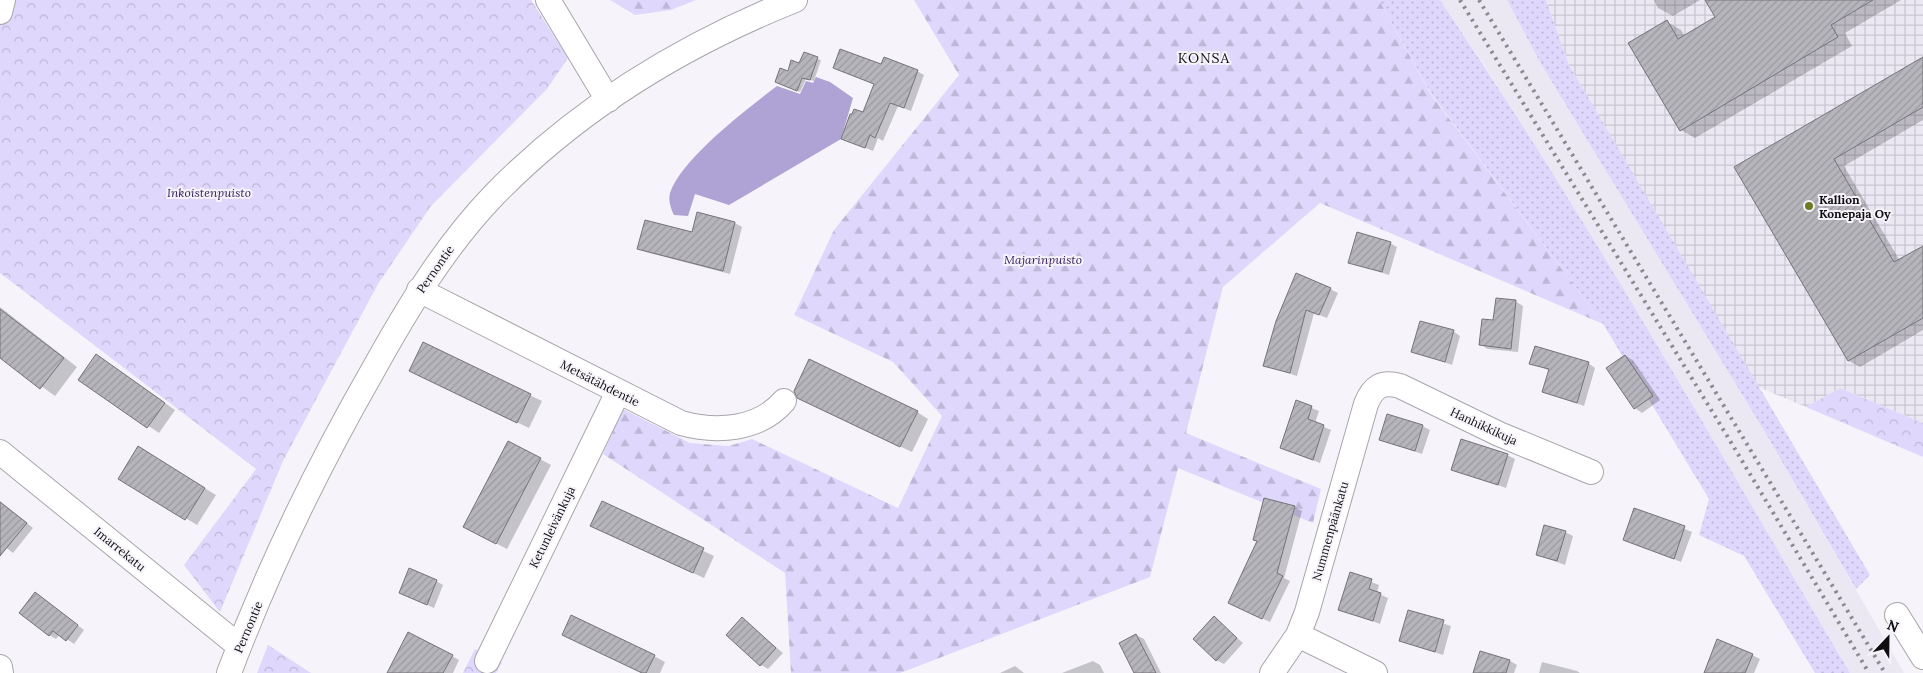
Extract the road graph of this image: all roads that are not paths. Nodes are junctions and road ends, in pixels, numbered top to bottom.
1 (3, 0) edge
2 (548, 0) edge
3 (795, 0) edge
4 (0, 12) edge
5 (608, 100) junction
6 (419, 290) junction
7 (1378, 385) joint
8 (618, 392) junction
9 (784, 401) dead end
10 (0, 452) edge
11 (1591, 472) dead end
12 (1897, 615) dead end
13 (1298, 635) junction
14 (239, 646) junction
15 (1923, 657) edge
16 (487, 661) dead end
17 (0, 667) edge
18 (1, 673) edge
19 (229, 673) edge
20 (1272, 673) edge
21 (1375, 673) edge

1 - 4 street
2 - 5 street
3 - 5 street, Pernontie
5 - 6 street, Pernontie
6 - 8 street, Metsätähdentie
6 - 14 street, Pernontie
7 - 11 street, Hanhikkikuja
7 - 13 street, Nummenpäänkatu
8 - 9 street, Metsätähdentie
8 - 16 street, Ketunleivänkuja
10 - 14 street, Imarrekatu
12 - 15 street
13 - 20 street, Nummenpäänkatu
13 - 21 street
14 - 19 street, Pernontie
17 - 18 street

